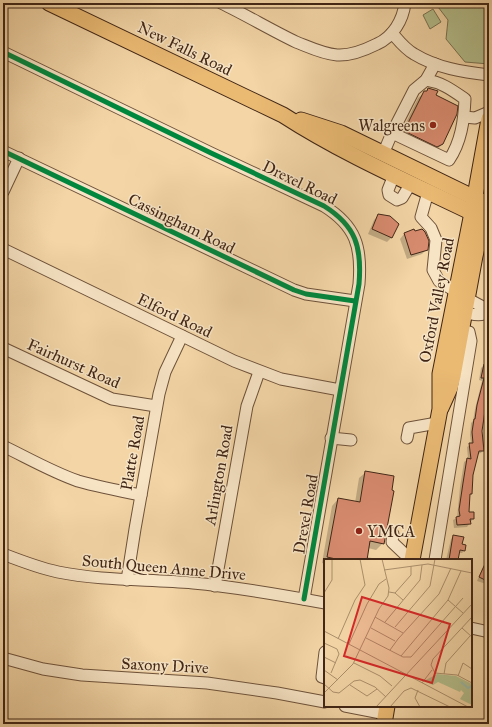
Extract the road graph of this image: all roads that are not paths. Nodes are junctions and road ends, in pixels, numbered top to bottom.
1 (49, 3) edge
2 (221, 3) edge
3 (405, 3) edge
4 (392, 33) junction
5 (3, 52) edge
6 (435, 64) junction
7 (489, 75) edge
8 (426, 80) junction
9 (489, 112) edge
10 (283, 115) junction
11 (464, 117) junction
12 (489, 119) edge
13 (392, 133) junction
14 (3, 151) edge
15 (383, 154) junction
16 (19, 158) junction
17 (394, 175) junction
18 (411, 183) junction
19 (3, 192) edge
20 (428, 192) junction
21 (484, 208) edge
22 (3, 249) edge
23 (460, 270) junction
24 (355, 301) junction
25 (462, 301) junction
26 (488, 311) edge
27 (461, 331) junction
28 (182, 336) junction
29 (3, 348) edge
30 (259, 372) junction
31 (340, 390) junction
32 (156, 406) junction
33 (439, 416) junction
34 (408, 433) dead end
35 (331, 438) junction
36 (351, 440) dead end
37 (3, 446) edge
38 (141, 494) junction
39 (393, 538) dead end
40 (3, 554) edge
41 (410, 559) edge
42 (411, 559) edge
43 (435, 559) edge
44 (127, 580) junction
45 (215, 586) junction
46 (304, 599) junction
47 (324, 603) edge
48 (472, 628) edge
49 (489, 632) edge
50 (3, 658) edge
51 (324, 660) edge
52 (324, 678) edge
53 (324, 702) edge
54 (350, 707) edge
55 (386, 715) edge

1 - 10 main road, New Falls Road
2 - 4 street
3 - 4 street
4 - 6 street
5 - 24 street, Drexel Road
6 - 7 street
6 - 8 street
8 - 11 street
8 - 13 street
9 - 11 street
10 - 15 main road, New Falls Road
10 - 17 main road, New Falls Road
11 - 13 street
12 - 21 main road
13 - 15 street
14 - 16 street, Cassingham Road
15 - 21 main road, New Falls Road
16 - 19 street
16 - 24 street, Cassingham Road
17 - 18 main road, New Falls Road
17 - 18 street
18 - 20 main road, New Falls Road
20 - 21 main road, New Falls Road
20 - 25 street
21 - 23 main road, Oxford Valley Road
21 - 25 main road, Oxford Valley Road
22 - 28 street, Elford Road
23 - 25 main road, Oxford Valley Road
23 - 25 street
24 - 31 street, Drexel Road
25 - 26 street
25 - 27 main road, Oxford Valley Road
25 - 33 main road, Oxford Valley Road
27 - 33 main road, Oxford Valley Road
27 - 43 street
28 - 30 street, Elford Road
28 - 32 street, Platte Road
29 - 32 street, Fairhurst Road
30 - 31 street, Elford Road
30 - 45 street, Arlington Road
31 - 35 street, Drexel Road
32 - 38 street, Platte Road
33 - 34 street
33 - 42 main road, Oxford Valley Road
35 - 36 street
35 - 46 street, Drexel Road
37 - 38 street
38 - 44 street, Platte Road
39 - 41 street
40 - 44 street, South Queen Anne Drive
44 - 45 street, South Queen Anne Drive
45 - 46 street, South Queen Anne Drive
46 - 47 street, South Queen Anne Drive
48 - 49 street
50 - 53 street, Saxony Drive
51 - 52 street
54 - 55 street

